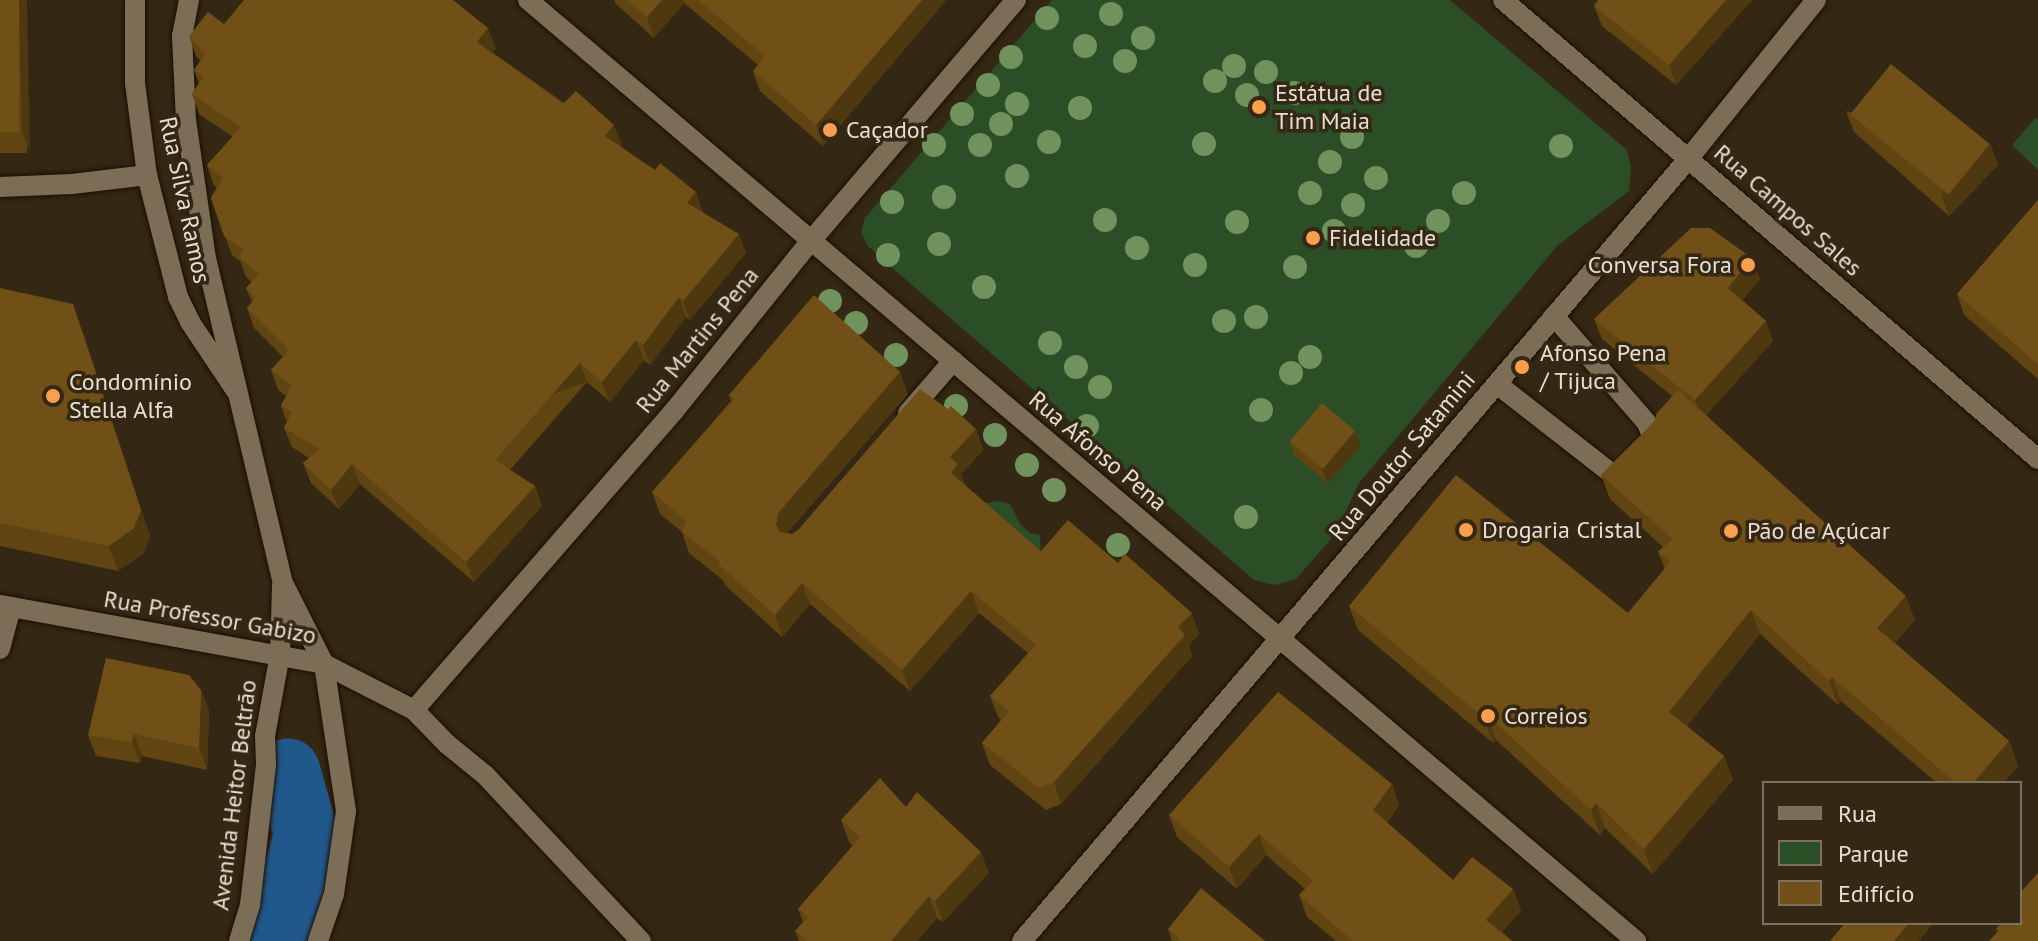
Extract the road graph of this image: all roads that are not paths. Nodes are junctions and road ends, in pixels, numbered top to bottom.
1 (135, 0) edge
2 (189, 0) edge
3 (528, 0) edge
4 (1016, 0) edge
5 (1503, 0) edge
6 (1816, 0) edge
7 (1689, 158) junction
8 (147, 175) junction
9 (0, 187) edge
10 (810, 242) junction
11 (1554, 316) junction
12 (953, 361) junction
13 (1497, 384) junction
14 (239, 394) junction
15 (895, 428) edge
16 (2038, 459) edge
17 (283, 583) junction
18 (6, 606) edge
19 (1279, 640) junction
20 (0, 649) edge
21 (280, 654) junction
22 (324, 664) junction
23 (414, 710) junction
24 (239, 941) edge
25 (318, 941) edge
26 (641, 941) edge
27 (1022, 941) edge
28 (1636, 941) edge

1 - 8 street, Rua Silva Ramos
2 - 14 street, Rua Silva Ramos
3 - 10 street, Rua Afonso Pena
4 - 10 street, Rua Martins Pena
5 - 7 street, Rua Campos Sales
6 - 7 street, Rua Doutor Satamini
7 - 11 street, Rua Doutor Satamini
7 - 16 street, Rua Campos Sales
8 - 9 street
8 - 14 street, Rua Silva Ramos
10 - 12 street, Rua Afonso Pena
10 - 23 street, Rua Martins Pena
11 - 13 street, Rua Doutor Satamini
11 - 13 street
12 - 15 street
12 - 19 street, Rua Afonso Pena
13 - 19 street, Rua Doutor Satamini
14 - 17 street, Rua Silva Ramos
17 - 21 street, Rua Silva Ramos
17 - 22 street, Rua Silva Ramos
18 - 20 street
18 - 21 street, Rua Professor Gabizo
19 - 27 street, Rua Doutor Satamini
19 - 28 street, Rua Afonso Pena
21 - 22 street, Rua Professor Gabizo
21 - 24 street, Avenida Heitor Beltrão
22 - 23 street, Rua Professor Gabizo
22 - 25 street
23 - 26 street, Rua Professor Gabizo

